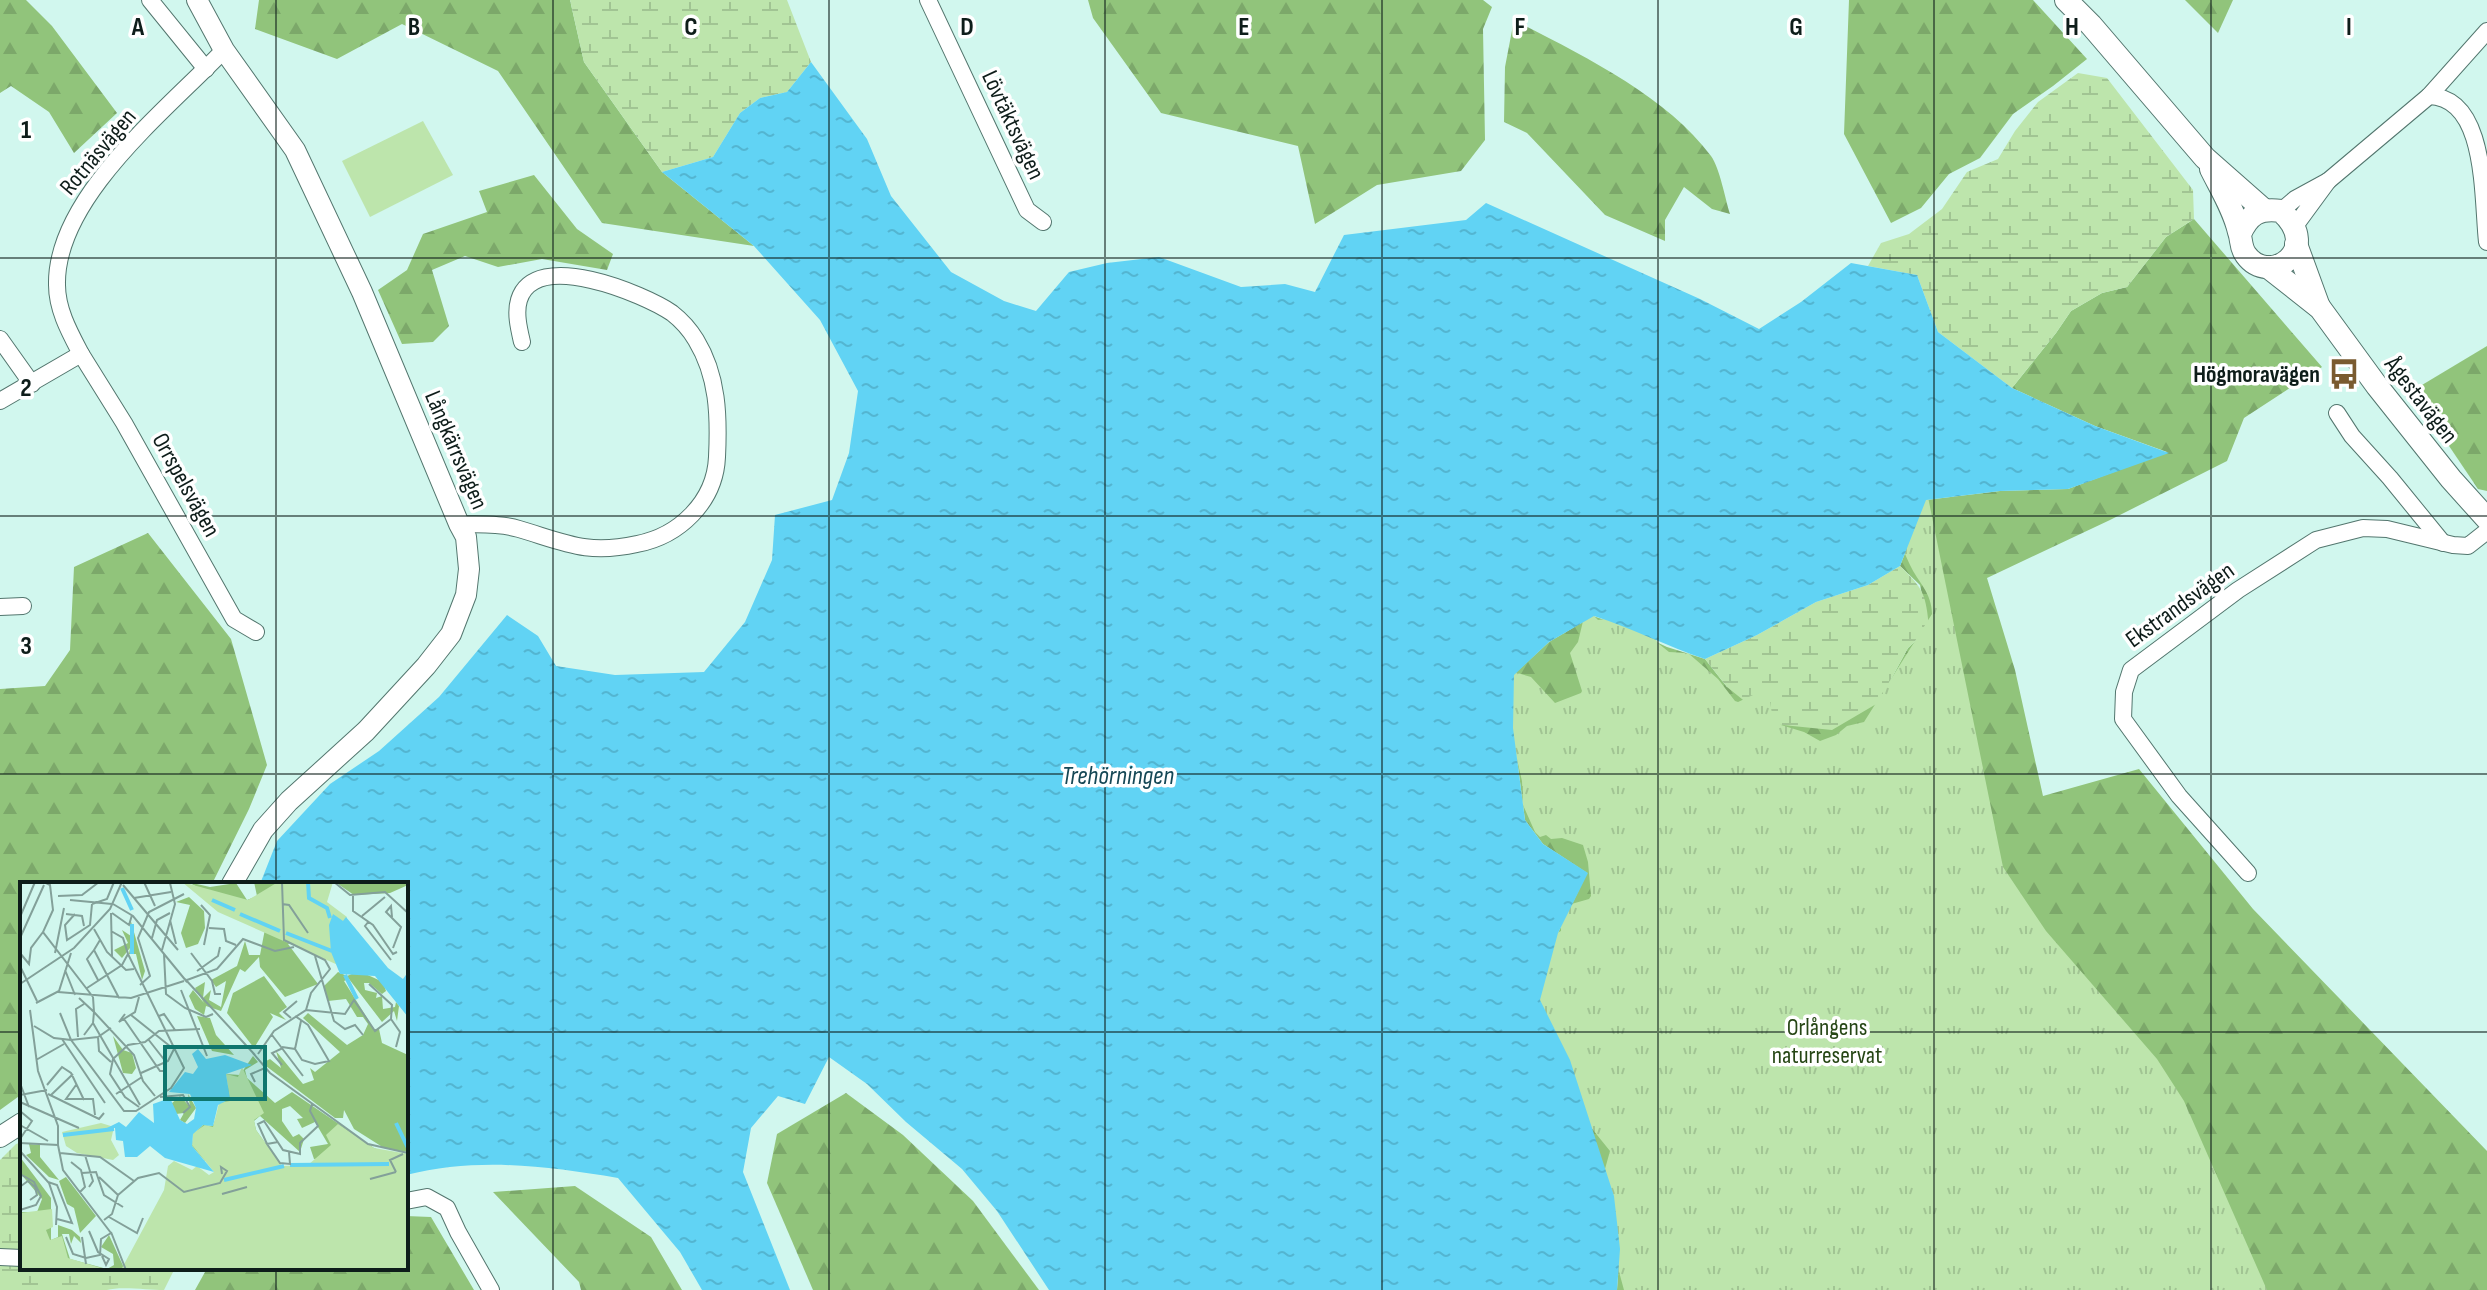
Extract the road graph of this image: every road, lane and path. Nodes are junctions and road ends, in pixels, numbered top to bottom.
1 (150, 0) edge
2 (197, 0) edge
3 (928, 0) edge
4 (2066, 0) edge
5 (2487, 31) edge
6 (224, 50) junction
7 (206, 69) junction
8 (2429, 96) junction
9 (2205, 158) junction
10 (1043, 222) dead end
11 (2284, 223) junction
12 (2240, 234) junction
13 (2487, 242) edge
14 (2268, 267) junction
15 (2320, 308) junction
16 (0, 339) edge
17 (522, 342) dead end
18 (81, 354) junction
19 (32, 384) junction
20 (0, 401) edge
21 (2337, 413) dead end
22 (2487, 519) edge
23 (459, 524) junction
24 (2487, 531) edge
25 (2443, 543) junction
26 (23, 606) dead end
27 (0, 607) edge
28 (256, 632) dead end
29 (2248, 873) dead end
30 (233, 882) edge
31 (20, 1124) edge
32 (0, 1137) edge
33 (408, 1201) edge
34 (0, 1257) edge
35 (20, 1258) edge
36 (491, 1290) edge

1 - 7 street
2 - 6 street, Långkärrsvägen
3 - 10 street, Lövtäktsvägen
4 - 9 main road, Ågestavägen
5 - 8 street
6 - 7 street, Rotnäsvägen
6 - 23 street, Långkärrsvägen
7 - 18 street, Rotnäsvägen
8 - 11 street
8 - 13 street
9 - 11 main road, Ågestavägen
9 - 12 main road, Ågestavägen
11 - 12 main road
11 - 14 main road
11 - 15 main road, Ågestavägen
12 - 14 main road, Ågestavägen
14 - 15 main road, Ågestavägen
15 - 22 main road, Ågestavägen
16 - 19 street
17 - 23 street
18 - 19 street
18 - 28 street, Orrspelsvägen
19 - 20 street
21 - 25 street
23 - 30 street, Långkärrsvägen
24 - 25 street, Ekstrandsvägen
25 - 29 street, Ekstrandsvägen
26 - 27 street
31 - 32 street
33 - 36 street
34 - 35 street

